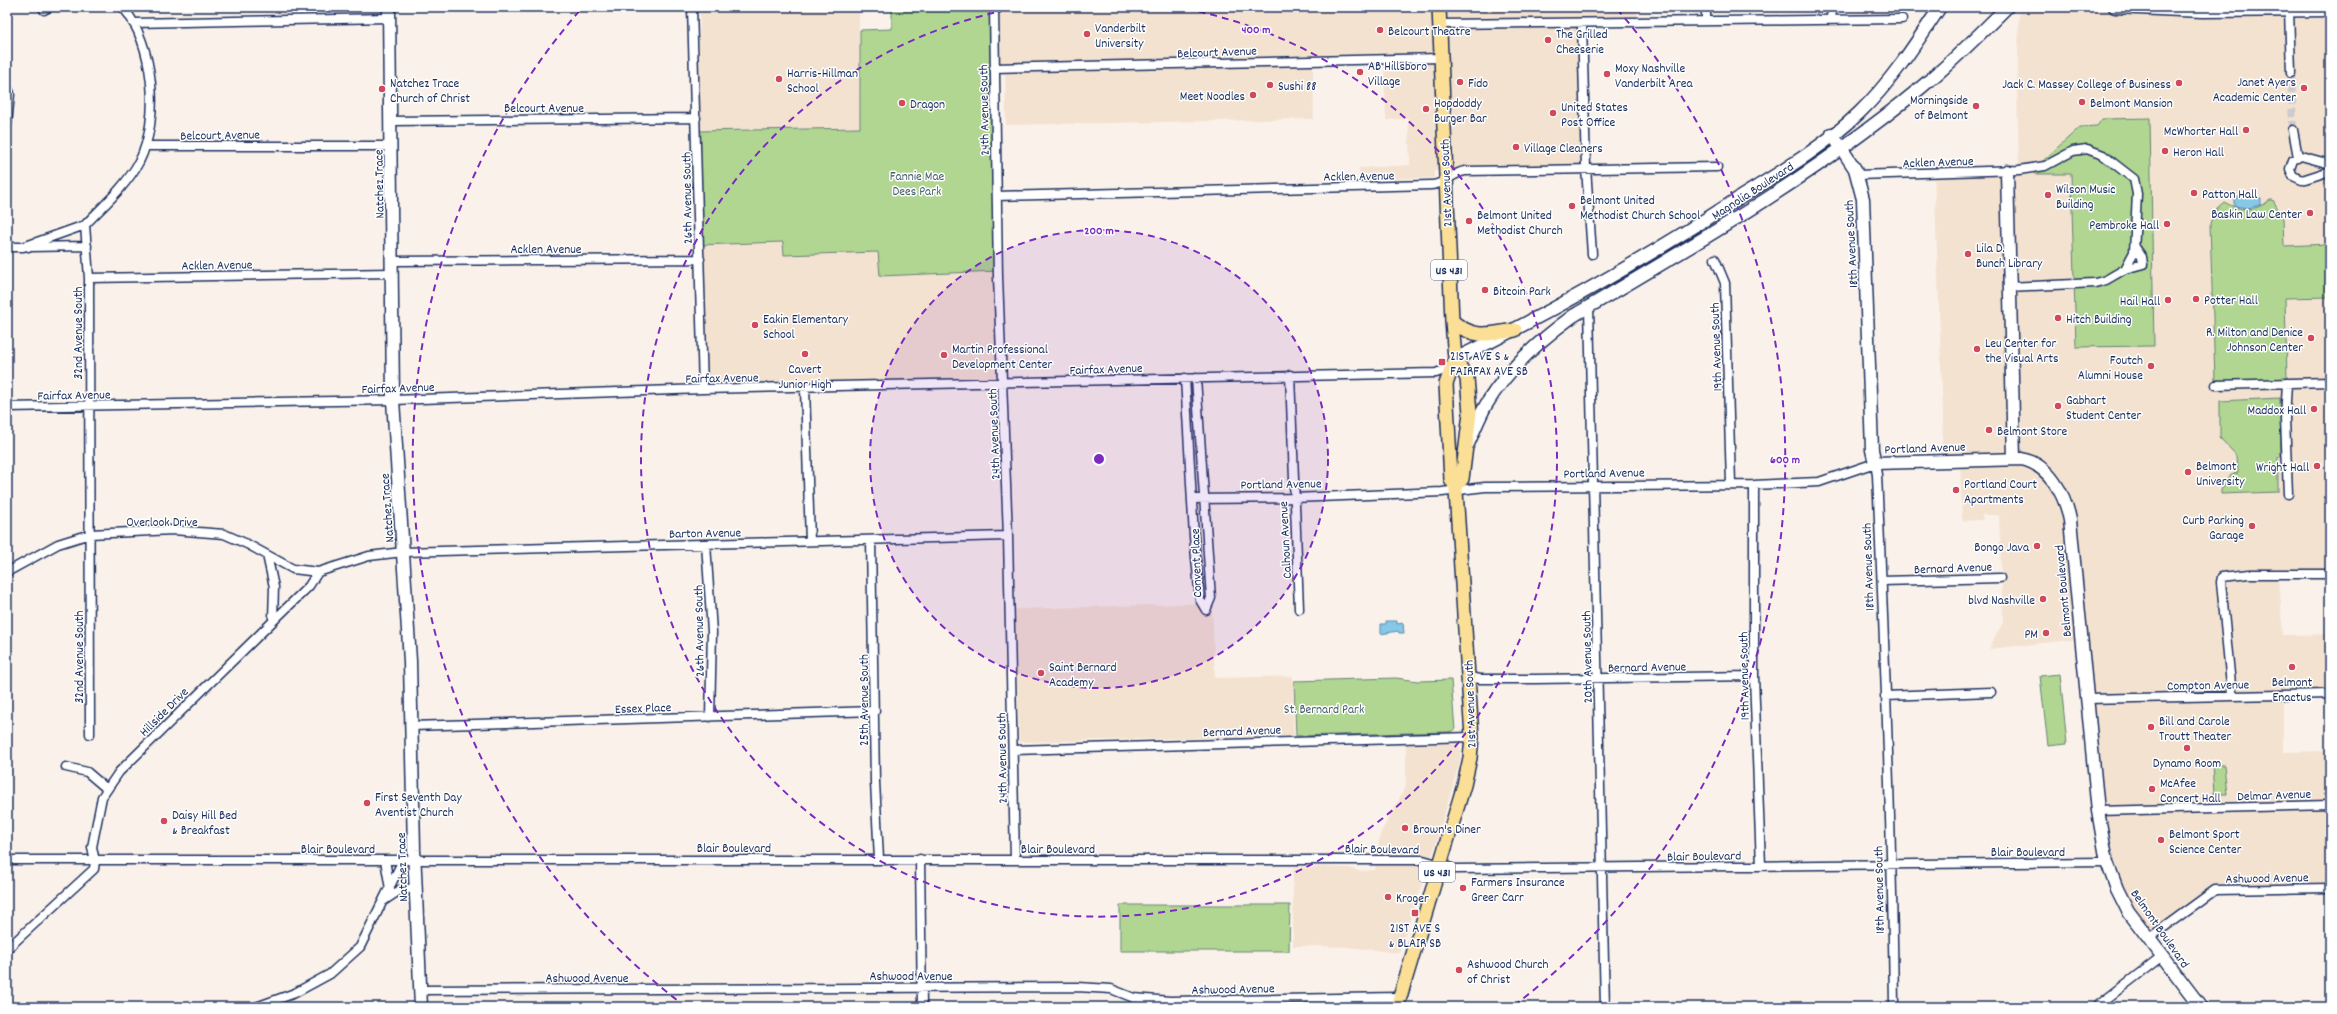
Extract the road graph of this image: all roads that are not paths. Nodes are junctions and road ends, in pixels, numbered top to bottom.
1 (123, 7) edge
2 (692, 7) edge
3 (994, 7) edge
4 (1439, 7) edge
5 (1706, 7) edge
6 (1832, 7) edge
7 (1940, 7) edge
8 (2007, 7) edge
9 (2115, 7) edge
10 (2226, 9) edge
11 (2289, 10) junction
12 (2330, 10) edge
13 (389, 12) edge
14 (1831, 19) junction
15 (1902, 19) dead end
16 (1706, 20) junction
17 (134, 23) junction
18 (1440, 24) junction
19 (1582, 24) junction
20 (1441, 58) junction
21 (994, 68) junction
22 (2291, 73) tunnel mouth
23 (7, 86) edge
24 (696, 118) junction
25 (391, 121) junction
26 (7, 125) edge
27 (2293, 130) tunnel mouth
28 (1832, 134) junction
29 (146, 146) junction
30 (391, 146) junction
31 (1841, 147) junction
32 (2306, 156) junction
33 (2298, 157) junction
34 (2330, 164) edge
35 (1717, 167) dead end
36 (1586, 168) junction
37 (2013, 170) junction
38 (2330, 171) edge
39 (1857, 175) junction
40 (2303, 180) junction
41 (1445, 182) junction
42 (997, 196) junction
43 (85, 224) junction
44 (86, 246) junction
45 (7, 247) edge
46 (22, 247) junction
47 (2135, 247) junction
48 (1592, 254) dead end
49 (700, 259) junction
50 (1715, 259) dead end
51 (393, 267) junction
52 (2125, 269) junction
53 (88, 278) junction
54 (2009, 287) junction
55 (1589, 307) junction
56 (1452, 321) junction
57 (1516, 330) junction
58 (1455, 359) junction
59 (1290, 375) junction
60 (1185, 378) junction
61 (1196, 378) junction
62 (2330, 382) edge
63 (1003, 383) junction
64 (2287, 383) junction
65 (2216, 385) dead end
66 (805, 388) junction
67 (703, 389) junction
68 (393, 400) junction
69 (89, 406) junction
70 (7, 407) edge
71 (1467, 445) junction
72 (2014, 459) junction
73 (1875, 463) junction
74 (1731, 484) junction
75 (1754, 485) junction
76 (1593, 486) junction
77 (1456, 489) junction
78 (2288, 494) dead end
79 (1192, 498) junction
80 (1203, 498) junction
81 (1294, 498) junction
82 (90, 534) junction
83 (1008, 536) junction
84 (871, 540) junction
85 (810, 541) junction
86 (706, 544) junction
87 (403, 552) junction
88 (266, 555) junction
89 (7, 572) edge
90 (318, 572) junction
91 (2330, 574) edge
92 (2000, 578) dead end
93 (1882, 581) junction
94 (1299, 609) dead end
95 (273, 619) junction
96 (1754, 676) junction
97 (1469, 677) junction
98 (1598, 679) junction
99 (1991, 692) dead end
100 (2330, 694) edge
101 (2232, 695) junction
102 (1885, 696) junction
103 (2086, 699) junction
104 (875, 711) junction
105 (710, 717) junction
106 (412, 726) junction
107 (90, 734) dead end
108 (1472, 737) junction
109 (1013, 750) junction
110 (66, 766) dead end
111 (107, 789) junction
112 (2330, 805) edge
113 (2098, 811) junction
114 (879, 859) junction
115 (920, 859) junction
116 (7, 860) edge
117 (95, 860) junction
118 (385, 860) junction
119 (1015, 860) junction
120 (409, 861) junction
121 (2107, 862) junction
122 (1440, 864) junction
123 (1761, 866) junction
124 (1891, 866) junction
125 (1602, 869) junction
126 (416, 888) junction
127 (2330, 888) edge
128 (390, 889) junction
129 (383, 902) junction
130 (2148, 939) junction
131 (7, 949) edge
132 (2162, 956) junction
133 (922, 987) junction
134 (421, 990) junction
135 (1398, 1002) edge
136 (256, 1007) edge
137 (421, 1007) edge
138 (922, 1007) edge
139 (1605, 1007) edge
140 (1894, 1007) edge
141 (2096, 1007) edge
142 (2201, 1007) edge

1 - 17 street
2 - 24 street, 26th Avenue South
3 - 21 street, 24th Avenue South
4 - 18 main road, 21st Avenue South / US 431
5 - 16 street
6 - 14 street
7 - 28 main road, Magnolia Boulevard
8 - 31 main road, Magnolia Boulevard
9 - 10 main road
10 - 11 main road
11 - 12 main road
11 - 22 street
13 - 17 street
13 - 25 main road, Natchez Trace
14 - 15 street
14 - 16 street
16 - 19 street
17 - 29 street
18 - 19 street
18 - 20 main road, 21st Avenue South / US 431
19 - 36 street
20 - 21 street, Belcourt Avenue
20 - 41 main road, 21st Avenue South / US 431
21 - 42 street, 24th Avenue South
23 - 26 street
24 - 25 street, Belcourt Avenue
24 - 49 street, 26th Avenue South
25 - 30 main road, Natchez Trace
27 - 33 street
28 - 31 main road, 18th Avenue South
28 - 57 main road, Magnolia Boulevard
29 - 30 street, Belcourt Avenue
29 - 43 street
30 - 51 main road, Natchez Trace
31 - 39 main road, 18th Avenue South
31 - 55 main road, Magnolia Boulevard
32 - 33 street
32 - 34 street
32 - 40 street
33 - 40 street
35 - 36 street, Acklen Avenue
36 - 41 street, Acklen Avenue
36 - 48 street
37 - 39 street, Acklen Avenue
37 - 47 street, Acklen Avenue
37 - 54 main road
38 - 40 street
39 - 73 main road, 18th Avenue South
41 - 42 street, Acklen Avenue
41 - 56 main road, 21st Avenue South / US 431
42 - 63 street, 24th Avenue South
43 - 44 street, 32nd Avenue South
43 - 46 street
44 - 46 street
44 - 53 street, 32nd Avenue South
45 - 46 street
47 - 52 street
47 - 52 street
49 - 51 street, Acklen Avenue
49 - 67 street, 26th Avenue South
50 - 74 street, 19th Avenue South
51 - 53 street, Acklen Avenue
51 - 68 main road, Natchez Trace
52 - 54 street
53 - 69 street, 32nd Avenue South
54 - 72 main road
55 - 71 main road, Magnolia Boulevard
55 - 76 street, 20th Avenue South
56 - 57 main road
56 - 58 main road, 21st Avenue South / US 431
57 - 58 main road, Magnolia Boulevard
58 - 59 street, Fairfax Avenue
58 - 71 main road, 21st Avenue South / US 431
58 - 77 main road, 21st Avenue South / US 431
59 - 61 street, Fairfax Avenue
59 - 81 street, Calhoun Avenue
60 - 61 street, Fairfax Avenue
60 - 63 street, Fairfax Avenue
60 - 79 street, Convent Place
61 - 80 street, Convent Place
62 - 64 street
63 - 66 street, Fairfax Avenue
63 - 83 street, 24th Avenue South
64 - 65 street
64 - 78 street
66 - 67 street, Fairfax Avenue
66 - 85 street
67 - 68 street, Fairfax Avenue
68 - 69 street, Fairfax Avenue
68 - 87 main road, Natchez Trace
69 - 70 street, Fairfax Avenue
69 - 82 street, 32nd Avenue South
71 - 77 main road, 21st Avenue South / US 431
72 - 73 main road, Portland Avenue
72 - 103 main road, Belmont Boulevard
73 - 75 street, Portland Avenue
73 - 93 street, 18th Avenue South
74 - 75 street, Portland Avenue
74 - 76 street, Portland Avenue
75 - 96 street, 19th Avenue South
76 - 77 street, Portland Avenue
76 - 98 street, 20th Avenue South
77 - 81 street, Portland Avenue
77 - 97 main road, 21st Avenue South / US 431
79 - 80 street, Portland Avenue
79 - 80 street, Convent Place
80 - 81 street, Portland Avenue
81 - 94 street, Calhoun Avenue
82 - 88 street, Overlook Drive
82 - 89 street, Overlook Drive
82 - 107 street, 32nd Avenue South
83 - 84 street, Barton Avenue
83 - 109 street, 24th Avenue South
84 - 85 street, Barton Avenue
84 - 104 street, 25th Avenue South
85 - 86 street, Barton Avenue
86 - 87 street, Barton Avenue
86 - 105 street, 26th Avenue South
87 - 90 street
87 - 106 main road, Natchez Trace
88 - 90 street, Overlook Drive
88 - 95 street
90 - 95 street, Hillside Drive
91 - 101 street
92 - 93 street, Bernard Avenue
93 - 102 street, 18th Avenue South
95 - 111 street, Hillside Drive
96 - 98 street, Bernard Avenue
96 - 123 street, 19th Avenue South
97 - 98 street, Bernard Avenue
97 - 108 main road, 21st Avenue South / US 431
98 - 125 street, 20th Avenue South
99 - 102 street
100 - 101 street, Compton Avenue
101 - 103 street, Compton Avenue
102 - 124 street, 18th Avenue South
103 - 113 main road, Belmont Boulevard
104 - 105 street, Essex Place
104 - 114 street, 25th Avenue South
105 - 106 street, Essex Place
106 - 120 main road, Natchez Trace
108 - 109 street, Bernard Avenue
108 - 122 main road, 21st Avenue South / US 431
109 - 119 street, 24th Avenue South
110 - 111 street
111 - 117 street, Hillside Drive
112 - 113 street, Delmar Avenue
113 - 121 main road, Belmont Boulevard
114 - 115 street, Blair Boulevard
114 - 120 street, Blair Boulevard
115 - 119 street, Blair Boulevard
115 - 133 street
116 - 117 street, Blair Boulevard
117 - 118 street, Blair Boulevard
117 - 131 street
118 - 120 street, Blair Boulevard
118 - 128 street
119 - 122 street, Blair Boulevard
120 - 126 main road, Natchez Trace
120 - 128 street
121 - 124 street, Blair Boulevard
121 - 130 main road, Belmont Boulevard
122 - 125 street, Blair Boulevard
122 - 135 main road, 21st Avenue South / US 431
123 - 124 street, Blair Boulevard
123 - 125 street, Blair Boulevard
124 - 140 street, 18th Avenue South
125 - 139 street, 20th Avenue South
126 - 129 street
126 - 134 main road, Natchez Trace
127 - 130 street, Ashwood Avenue
128 - 129 street
129 - 136 street
130 - 132 main road, Belmont Boulevard
132 - 141 street
132 - 142 main road, Belmont Boulevard
133 - 134 street, Ashwood Avenue
133 - 135 street, Ashwood Avenue
133 - 138 street
134 - 137 main road, Natchez Trace

